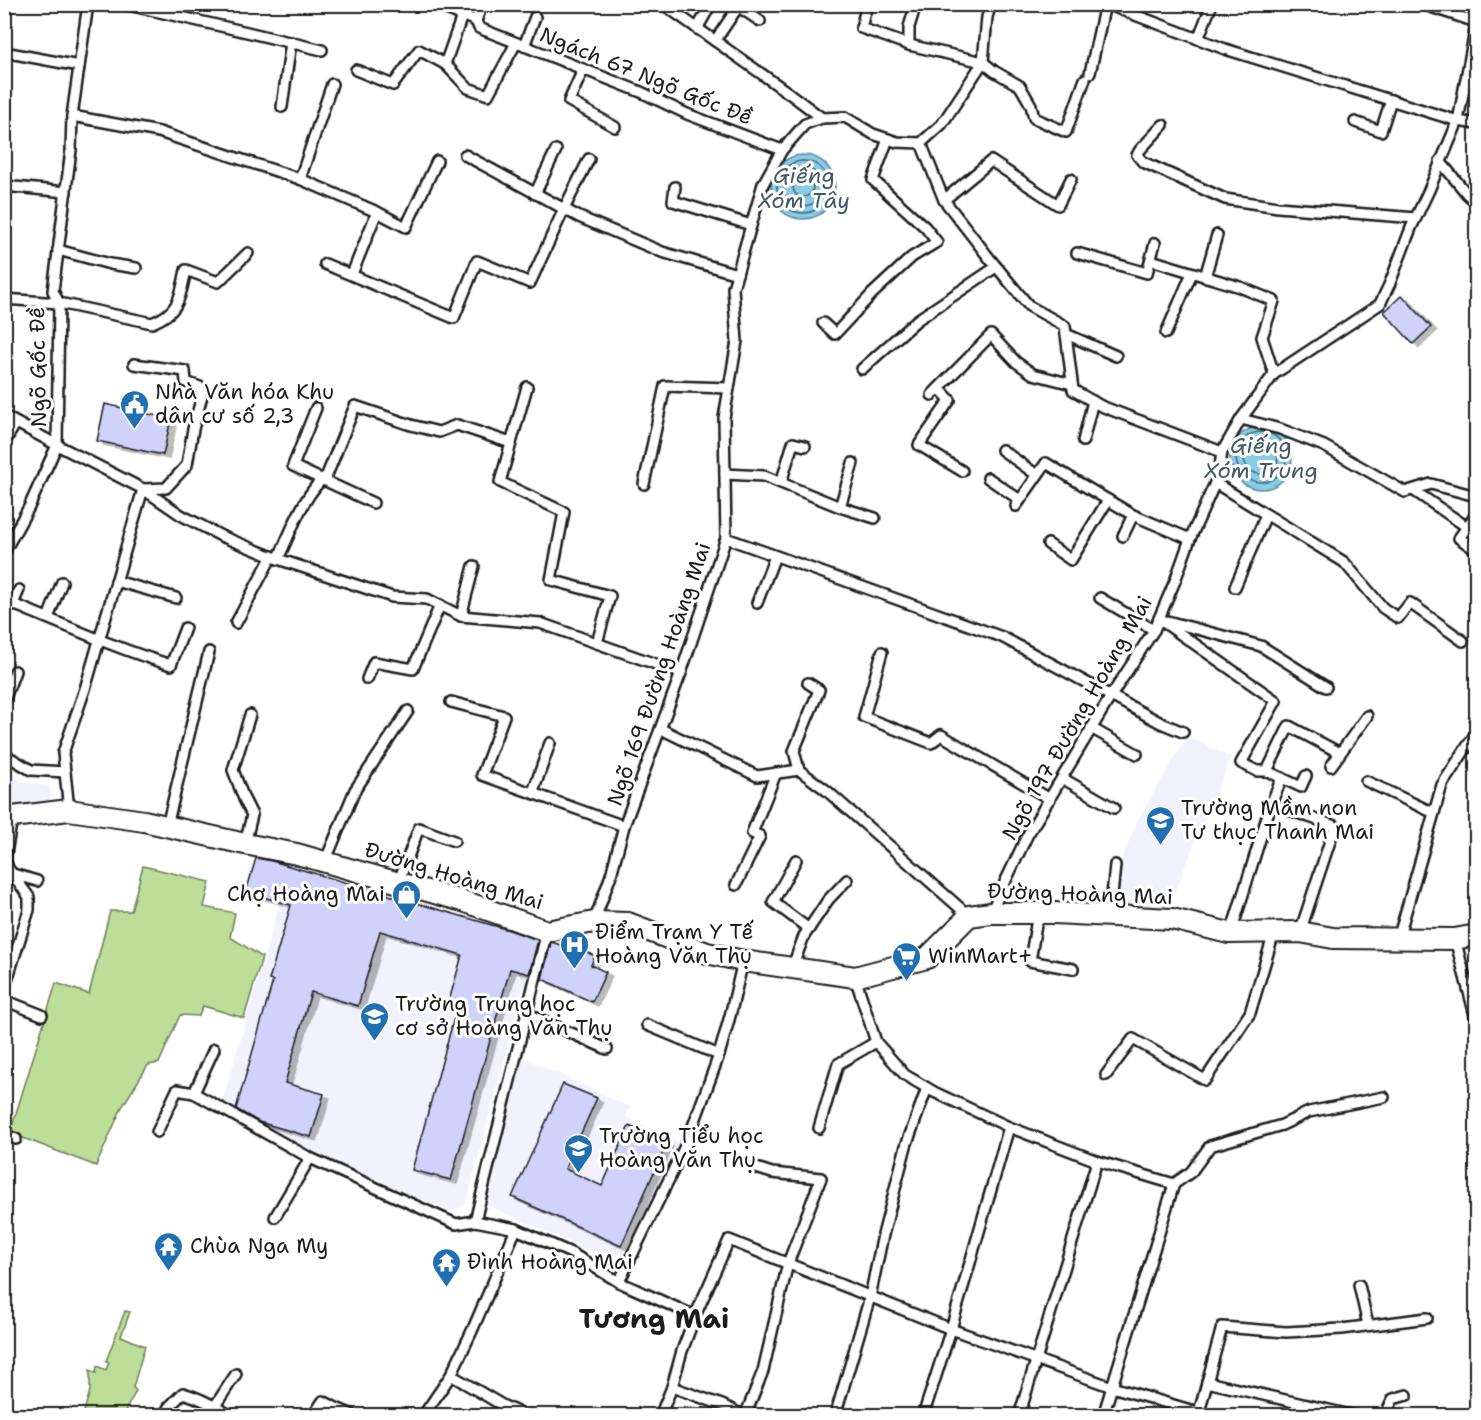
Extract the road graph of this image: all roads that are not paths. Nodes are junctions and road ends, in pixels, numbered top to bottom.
1 (88, 4) edge
2 (124, 4) edge
3 (434, 4) edge
4 (482, 4) edge
5 (663, 4) edge
6 (711, 4) edge
7 (867, 4) edge
8 (916, 4) edge
9 (991, 4) edge
10 (1105, 4) edge
11 (1212, 4) edge
12 (1422, 4) edge
13 (740, 6) edge
14 (1131, 9) edge
15 (462, 16) junction
16 (535, 17) dead end
17 (476, 21) junction
18 (760, 21) dead end
19 (1476, 23) edge
20 (697, 29) junction
21 (1197, 39) junction
22 (715, 41) junction
23 (291, 42) junction
24 (520, 44) junction
25 (909, 45) junction
26 (322, 50) dead end
27 (4, 52) edge
28 (983, 62) junction
29 (445, 64) junction
30 (79, 66) junction
31 (356, 70) dead end
32 (583, 70) junction
33 (332, 84) dead end
34 (1391, 100) junction
35 (282, 107) dead end
36 (72, 116) junction
37 (822, 118) junction
38 (1458, 121) junction
39 (1355, 122) dead end
40 (1476, 124) edge
41 (1163, 125) dead end
42 (615, 127) dead end
43 (888, 139) junction
44 (921, 144) junction
45 (556, 150) dead end
46 (782, 150) junction
47 (465, 155) dead end
48 (589, 159) dead end
49 (437, 161) dead end
50 (1440, 161) junction
51 (300, 179) junction
52 (1071, 179) dead end
53 (4, 186) edge
54 (675, 187) dead end
55 (66, 192) junction
56 (535, 194) junction
57 (944, 200) junction
58 (1476, 202) edge
59 (564, 209) junction
60 (377, 212) junction
61 (1416, 218) junction
62 (751, 225) junction
63 (1218, 235) dead end
64 (1155, 243) dead end
65 (58, 250) junction
66 (248, 253) dead end
67 (1077, 254) dead end
68 (1151, 260) junction
69 (325, 264) dead end
70 (996, 267) junction
71 (136, 268) dead end
72 (1192, 273) junction
73 (352, 274) junction
74 (736, 274) junction
75 (1205, 277) junction
76 (4, 299) edge
77 (60, 303) junction
78 (823, 323) dead end
79 (1166, 333) dead end
80 (1066, 334) junction
81 (1116, 356) dead end
82 (134, 363) dead end
83 (862, 369) dead end
84 (1274, 374) junction
85 (1072, 384) junction
86 (527, 387) dead end
87 (729, 388) junction
88 (1093, 401) junction
89 (316, 408) dead end
90 (4, 416) edge
91 (1241, 419) junction
92 (16, 423) junction
93 (1083, 441) dead end
94 (4, 443) edge
95 (511, 443) junction
96 (57, 445) junction
97 (805, 446) dead end
98 (1002, 450) dead end
99 (1222, 452) junction
100 (853, 463) dead end
101 (962, 471) dead end
102 (725, 474) junction
103 (1037, 475) junction
104 (988, 478) dead end
105 (321, 480) junction
106 (781, 483) junction
107 (1215, 483) junction
108 (644, 484) dead end
109 (143, 489) junction
110 (1413, 490) junction
111 (1476, 495) edge
112 (1108, 500) junction
113 (373, 503) dead end
114 (840, 507) junction
115 (1266, 514) junction
116 (1133, 515) junction
117 (1476, 515) edge
118 (875, 518) dead end
119 (1467, 527) junction
120 (1123, 536) dead end
121 (726, 538) junction
122 (1190, 538) junction
123 (1048, 544) dead end
124 (5, 549) edge
125 (1476, 550) edge
126 (776, 556) junction
127 (275, 558) junction
128 (474, 566) dead end
129 (116, 581) junction
130 (62, 582) dead end
131 (1235, 587) dead end
132 (20, 590) dead end
133 (176, 598) dead end
134 (1100, 598) dead end
135 (757, 603) dead end
136 (440, 605) junction
137 (461, 615) junction
138 (48, 618) junction
139 (1159, 619) junction
140 (236, 623) dead end
141 (185, 628) dead end
142 (1154, 630) junction
143 (100, 639) junction
144 (1463, 641) dead end
145 (597, 643) junction
146 (209, 652) dead end
147 (882, 652) dead end
148 (15, 671) dead end
149 (681, 673) junction
150 (368, 679) dead end
151 (808, 683) dead end
152 (1326, 687) dead end
153 (1111, 696) junction
154 (4, 701) edge
155 (451, 702) dead end
156 (408, 711) dead end
157 (250, 715) dead end
158 (1367, 716) dead end
159 (1092, 728) junction
160 (661, 729) junction
161 (1183, 732) dead end
162 (1476, 732) edge
163 (550, 743) dead end
164 (1340, 753) junction
165 (4, 754) edge
166 (1137, 754) dead end
167 (1331, 766) dead end
168 (799, 770) junction
169 (1267, 771) junction
170 (65, 772) junction
171 (776, 773) junction
172 (1306, 776) dead end
173 (1062, 778) junction
174 (1282, 778) junction
175 (1366, 781) dead end
176 (533, 792) junction
177 (1050, 799) junction
178 (1271, 804) junction
179 (1114, 808) dead end
180 (69, 810) junction
181 (1434, 813) junction
182 (8, 818) edge
183 (167, 826) junction
184 (624, 826) junction
185 (454, 841) dead end
186 (245, 844) junction
187 (796, 860) dead end
188 (325, 862) junction
189 (1115, 865) dead end
190 (13, 874) junction
191 (847, 880) dead end
192 (37, 881) dead end
193 (398, 883) junction
194 (736, 885) dead end
195 (991, 913) junction
196 (1038, 913) junction
197 (969, 916) junction
198 (1110, 916) junction
199 (594, 922) junction
200 (809, 929) junction
201 (547, 931) junction
202 (1300, 932) junction
203 (1231, 933) junction
204 (1274, 933) junction
205 (1476, 935) edge
206 (1398, 939) junction
207 (1455, 939) junction
208 (743, 961) junction
209 (792, 968) junction
210 (1073, 969) dead end
211 (855, 976) junction
212 (5, 988) edge
213 (4, 1000) edge
214 (526, 1012) junction
215 (42, 1015) dead end
216 (1476, 1019) edge
217 (647, 1025) dead end
218 (876, 1042) junction
219 (214, 1049) dead end
220 (607, 1049) dead end
221 (719, 1055) junction
222 (1107, 1075) dead end
223 (927, 1088) junction
224 (194, 1094) junction
225 (1384, 1097) dead end
226 (1009, 1127) junction
227 (819, 1128) dead end
228 (157, 1132) dead end
229 (4, 1135) edge
230 (16, 1139) dead end
231 (310, 1158) junction
232 (1097, 1161) junction
233 (756, 1168) dead end
234 (1174, 1184) junction
235 (275, 1217) dead end
236 (475, 1221) junction
237 (516, 1229) junction
238 (788, 1263) junction
239 (619, 1282) junction
240 (1359, 1285) dead end
241 (870, 1297) junction
242 (695, 1316) junction
243 (1427, 1318) dead end
244 (1368, 1325) junction
245 (951, 1329) junction
246 (1036, 1359) junction
247 (236, 1374) dead end
248 (451, 1375) junction
249 (1207, 1382) junction
250 (1112, 1386) junction
251 (672, 1387) junction
252 (1407, 1395) dead end
253 (215, 1406) junction
254 (1198, 1414) edge
255 (164, 1416) edge
256 (231, 1416) edge
257 (313, 1416) edge
258 (355, 1416) edge
259 (423, 1416) edge
260 (526, 1416) edge
261 (660, 1416) edge
262 (745, 1416) edge
263 (835, 1416) edge
264 (923, 1416) edge
265 (1019, 1416) edge
266 (1103, 1416) edge
267 (1211, 1416) edge
268 (1355, 1416) edge
269 (1385, 1416) edge

1 - 30 lane, Ngõ Gốc Đề
2 - 23 lane
3 - 15 lane, Ngách 67 Ngõ Gốc Đề
4 - 17 lane
5 - 20 lane
6 - 20 lane
7 - 25 lane
8 - 25 lane
9 - 28 lane
10 - 14 lane
10 - 28 lane
11 - 21 lane
12 - 19 lane
13 - 18 lane
13 - 22 lane
14 - 21 lane
15 - 17 lane, Ngách 67 Ngõ Gốc Đề
15 - 29 lane
16 - 24 lane
17 - 24 lane, Ngách 67 Ngõ Gốc Đề
19 - 38 lane, Ngõ 197 Đường Hoàng Mai
20 - 22 lane
21 - 34 lane
22 - 37 lane
23 - 26 lane
23 - 35 lane
24 - 29 lane
24 - 32 lane, Ngách 67 Ngõ Gốc Đề
25 - 28 lane
27 - 30 lane
28 - 44 lane
29 - 31 lane
30 - 36 lane, Ngõ Gốc Đề
32 - 42 lane
32 - 46 lane, Ngách 67 Ngõ Gốc Đề
33 - 51 lane
34 - 38 lane
34 - 39 lane
36 - 51 lane
36 - 55 lane, Ngõ Gốc Đề
37 - 43 lane
37 - 46 lane, Ngõ 169 Đường Hoàng Mai
38 - 40 lane
38 - 50 lane, Ngõ 197 Đường Hoàng Mai
41 - 61 lane
43 - 44 lane
43 - 78 lane
44 - 57 lane
45 - 56 lane
46 - 62 lane, Ngõ 169 Đường Hoàng Mai
47 - 56 lane
48 - 59 lane
49 - 60 lane
50 - 58 lane
50 - 61 lane, Ngõ 197 Đường Hoàng Mai
51 - 60 lane
52 - 57 lane
53 - 55 lane
54 - 62 lane
55 - 65 lane, Ngõ Gốc Đề
56 - 59 lane
57 - 70 lane
59 - 73 lane
59 - 74 lane
60 - 73 lane
61 - 84 lane, Ngõ 197 Đường Hoàng Mai
62 - 74 lane, Ngõ 169 Đường Hoàng Mai
63 - 75 lane
64 - 68 lane
65 - 71 lane
65 - 77 lane, Ngõ Gốc Đề
66 - 77 lane
67 - 68 lane
68 - 72 lane
69 - 73 lane
70 - 80 lane
70 - 83 lane
72 - 75 lane
72 - 79 lane
74 - 87 lane, Ngõ 169 Đường Hoàng Mai
75 - 84 lane
76 - 77 lane
77 - 96 lane, Ngõ Gốc Đề
80 - 81 lane
80 - 85 lane
82 - 109 lane
84 - 91 lane, Ngõ 197 Đường Hoàng Mai
85 - 88 lane
85 - 101 lane
86 - 95 lane
87 - 102 lane, Ngõ 169 Đường Hoàng Mai
87 - 108 lane
88 - 93 lane
88 - 99 lane
89 - 105 lane
90 - 92 lane
91 - 99 lane, Ngõ 197 Đường Hoàng Mai
91 - 110 lane
92 - 94 lane
92 - 96 lane
95 - 105 lane
95 - 145 lane
96 - 109 lane, Ngõ Gốc Đề
96 - 124 lane
97 - 106 lane
98 - 103 lane
99 - 107 lane, Ngõ 197 Đường Hoàng Mai
100 - 114 lane
102 - 106 lane
102 - 121 lane, Ngõ 169 Đường Hoàng Mai
103 - 104 lane
103 - 112 lane
105 - 113 lane
105 - 127 lane
106 - 114 lane
107 - 115 lane
107 - 122 lane, Ngõ 197 Đường Hoàng Mai
109 - 127 lane, Ngõ Gốc Đề
109 - 129 lane
110 - 111 lane
110 - 119 lane
112 - 116 lane
112 - 123 lane
114 - 118 lane
115 - 131 lane
115 - 144 lane
116 - 120 lane
116 - 122 lane
117 - 119 lane
119 - 125 lane
121 - 126 lane
121 - 149 lane, Ngõ 169 Đường Hoàng Mai
122 - 139 lane, Ngõ 197 Đường Hoàng Mai
126 - 135 lane
126 - 153 lane
127 - 136 lane, Ngõ Gốc Đề
127 - 140 lane
128 - 137 lane
129 - 133 lane
129 - 143 lane
130 - 138 lane
132 - 138 lane
134 - 142 lane
136 - 137 lane, Ngõ Gốc Đề
136 - 150 lane
137 - 145 lane, Ngõ Gốc Đề
138 - 143 lane
139 - 142 lane, Ngõ 197 Đường Hoàng Mai
139 - 152 lane
139 - 169 lane
141 - 143 lane
142 - 153 lane, Ngõ 197 Đường Hoàng Mai
143 - 170 lane
145 - 149 lane, Ngõ Gốc Đề
146 - 183 lane
147 - 177 lane
148 - 154 lane
149 - 160 lane, Ngõ 169 Đường Hoàng Mai
151 - 168 lane
153 - 159 lane, Ngõ 197 Đường Hoàng Mai
153 - 161 lane
155 - 176 lane
156 - 188 lane
157 - 186 lane
158 - 164 lane
159 - 166 lane
159 - 173 lane, Ngõ 197 Đường Hoàng Mai
160 - 171 lane
160 - 184 lane, Ngõ 169 Đường Hoàng Mai
162 - 181 lane
163 - 176 lane
164 - 167 lane
164 - 169 lane
165 - 170 lane
168 - 171 lane
168 - 197 lane
169 - 174 lane
170 - 180 lane
171 - 194 lane
172 - 174 lane
173 - 177 lane, Ngõ 197 Đường Hoàng Mai
173 - 179 lane
174 - 178 lane
175 - 181 lane
176 - 184 lane
177 - 195 lane, Ngõ 197 Đường Hoàng Mai
178 - 202 lane
178 - 203 lane
180 - 182 street, Đường Hoàng Mai
180 - 183 street, Đường Hoàng Mai
181 - 206 lane
182 - 190 lane
183 - 186 street, Đường Hoàng Mai
184 - 199 lane, Ngõ 169 Đường Hoàng Mai
185 - 193 lane
186 - 188 street, Đường Hoàng Mai
187 - 200 lane
188 - 193 street, Đường Hoàng Mai
189 - 198 lane
190 - 192 lane
190 - 212 lane
191 - 200 lane
193 - 201 street, Đường Hoàng Mai
195 - 196 street, Đường Hoàng Mai
195 - 197 street, Đường Hoàng Mai
196 - 198 street, Đường Hoàng Mai
196 - 210 lane
197 - 211 street, Đường Hoàng Mai
198 - 203 street, Đường Hoàng Mai
199 - 201 street, Đường Hoàng Mai
199 - 208 street, Đường Hoàng Mai
200 - 209 lane
201 - 214 lane
202 - 204 street, Đường Hoàng Mai
202 - 206 street, Đường Hoàng Mai
203 - 204 street, Đường Hoàng Mai
204 - 222 lane
205 - 207 street, Đường Hoàng Mai
206 - 207 street, Đường Hoàng Mai
207 - 216 lane
208 - 209 street, Đường Hoàng Mai
208 - 221 lane
209 - 211 street, Đường Hoàng Mai
211 - 218 lane
213 - 215 lane
214 - 220 lane
214 - 236 lane
217 - 221 lane
218 - 223 lane
218 - 227 lane
219 - 224 lane
221 - 239 lane
223 - 226 lane
223 - 241 lane
224 - 228 lane
224 - 231 lane
225 - 234 lane
226 - 232 lane
226 - 245 lane
229 - 230 lane
231 - 235 lane
231 - 236 lane
232 - 234 lane
232 - 246 lane
233 - 238 lane
234 - 250 lane
236 - 237 lane
237 - 239 lane
237 - 248 lane
238 - 241 lane
238 - 242 lane
238 - 262 lane
239 - 242 lane
240 - 244 lane
241 - 245 lane
241 - 263 lane
242 - 251 lane
243 - 244 lane
244 - 249 lane
245 - 246 lane
245 - 264 lane
246 - 250 lane
246 - 265 lane
247 - 253 lane
248 - 259 lane
248 - 260 lane
249 - 254 lane
249 - 268 lane
250 - 254 lane
250 - 266 lane
251 - 261 lane
251 - 262 lane
252 - 269 lane
253 - 255 lane
253 - 256 lane
254 - 267 lane
257 - 258 lane

